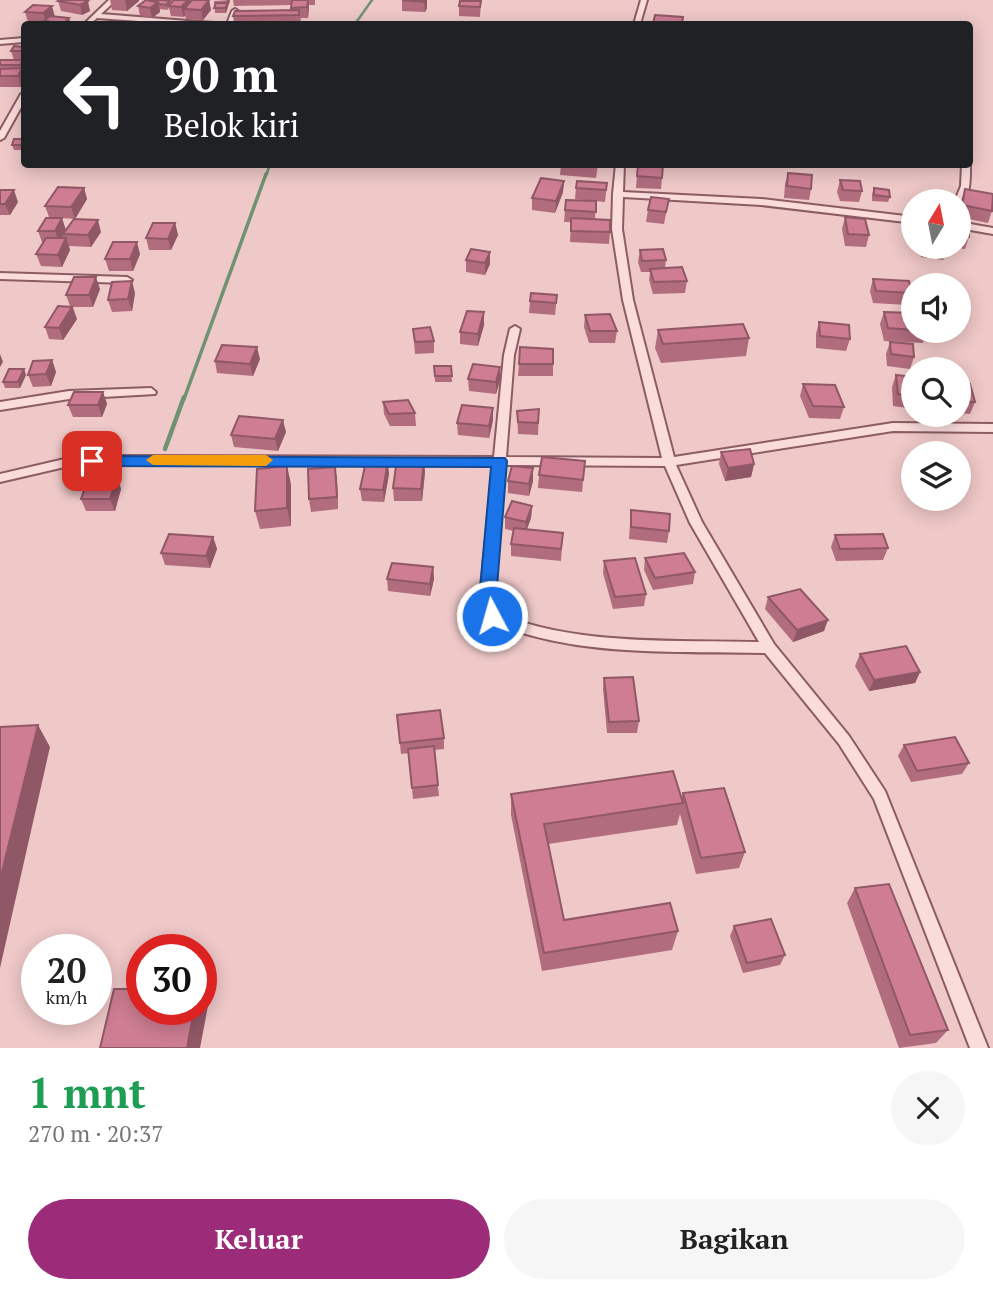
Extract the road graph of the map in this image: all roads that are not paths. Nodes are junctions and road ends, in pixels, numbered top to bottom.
1 (113, 0) edge
2 (644, 0) edge
3 (235, 11) edge
4 (96, 16) junction
5 (90, 21) edge
6 (161, 21) edge
7 (231, 21) edge
8 (638, 21) edge
9 (21, 40) edge
10 (0, 41) edge
11 (21, 101) edge
12 (0, 138) edge
13 (620, 168) edge
14 (966, 168) edge
15 (964, 189) edge
16 (617, 194) junction
17 (901, 218) edge
18 (971, 227) edge
19 (993, 231) edge
20 (0, 276) edge
21 (127, 280) edge
22 (515, 329) dead end
23 (151, 393) dead end
24 (0, 406) edge
25 (993, 428) edge
26 (499, 461) junction
27 (669, 462) junction
28 (0, 478) edge
29 (769, 648) junction
30 (979, 1048) edge

1 - 4 street
2 - 8 street
3 - 7 street
4 - 5 street
4 - 6 street
9 - 10 street
11 - 12 street
13 - 16 street
14 - 15 street
16 - 17 street
16 - 27 street
18 - 19 street
20 - 21 street
22 - 26 street
23 - 24 street
25 - 27 street
26 - 27 street
26 - 28 street
26 - 29 street
27 - 29 street
29 - 30 street

